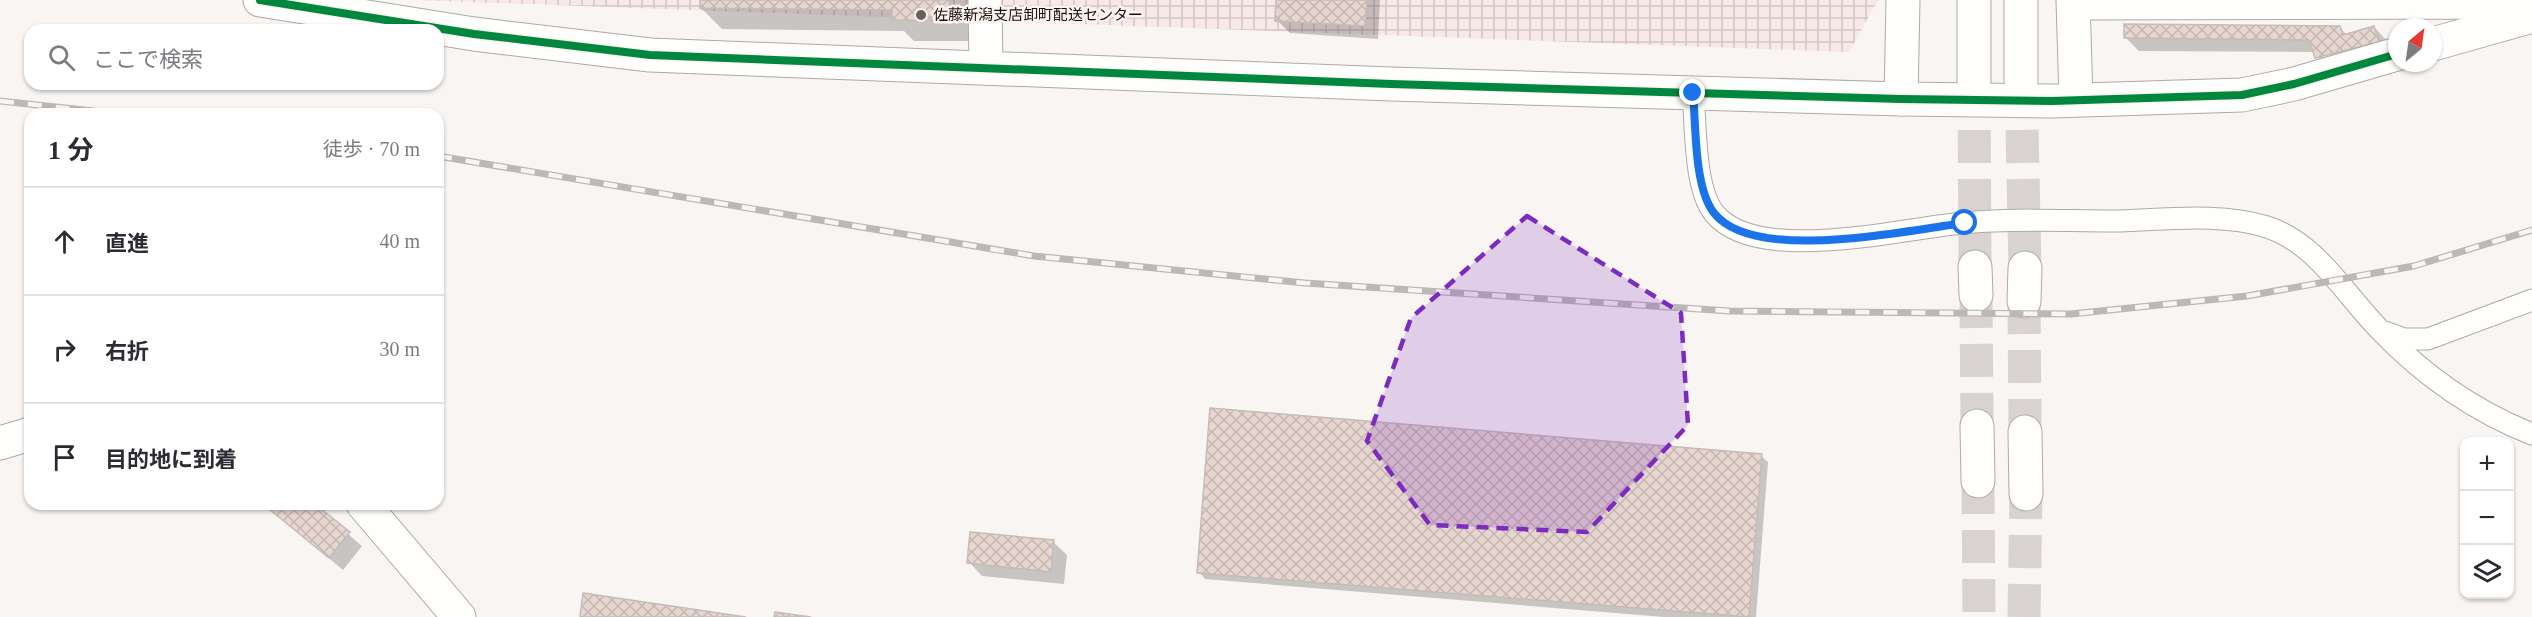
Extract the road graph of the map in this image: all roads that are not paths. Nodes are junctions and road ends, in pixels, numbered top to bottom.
1 (260, 0) edge
2 (985, 0) edge
3 (1903, 0) edge
4 (1974, 0) edge
5 (2021, 0) edge
6 (2074, 2) edge
7 (2532, 2) edge
8 (2532, 16) edge
9 (411, 24) edge
10 (444, 29) edge
11 (2442, 41) edge
12 (2388, 57) edge
13 (986, 68) junction
14 (1974, 81) tunnel mouth
15 (2022, 81) tunnel mouth
16 (1693, 93) junction
17 (1901, 99) junction
18 (2076, 99) junction
19 (2025, 268) tunnel mouth
20 (2532, 300) edge
21 (2024, 301) tunnel mouth
22 (2379, 329) junction
23 (1977, 426) tunnel mouth
24 (2025, 432) tunnel mouth
25 (2532, 434) edge
26 (24, 435) edge
27 (0, 443) edge
28 (1978, 481) tunnel mouth
29 (2026, 494) tunnel mouth
30 (368, 510) edge
31 (459, 617) edge

1 - 9 street
2 - 13 street
3 - 17 street
4 - 14 street
5 - 15 street
6 - 7 street
6 - 18 street
8 - 11 street
10 - 13 street
12 - 18 street
13 - 16 street
16 - 17 street
16 - 22 lane
17 - 18 street
19 - 21 street
20 - 22 lane
22 - 25 lane
23 - 28 street
24 - 29 street
26 - 27 street
30 - 31 street

